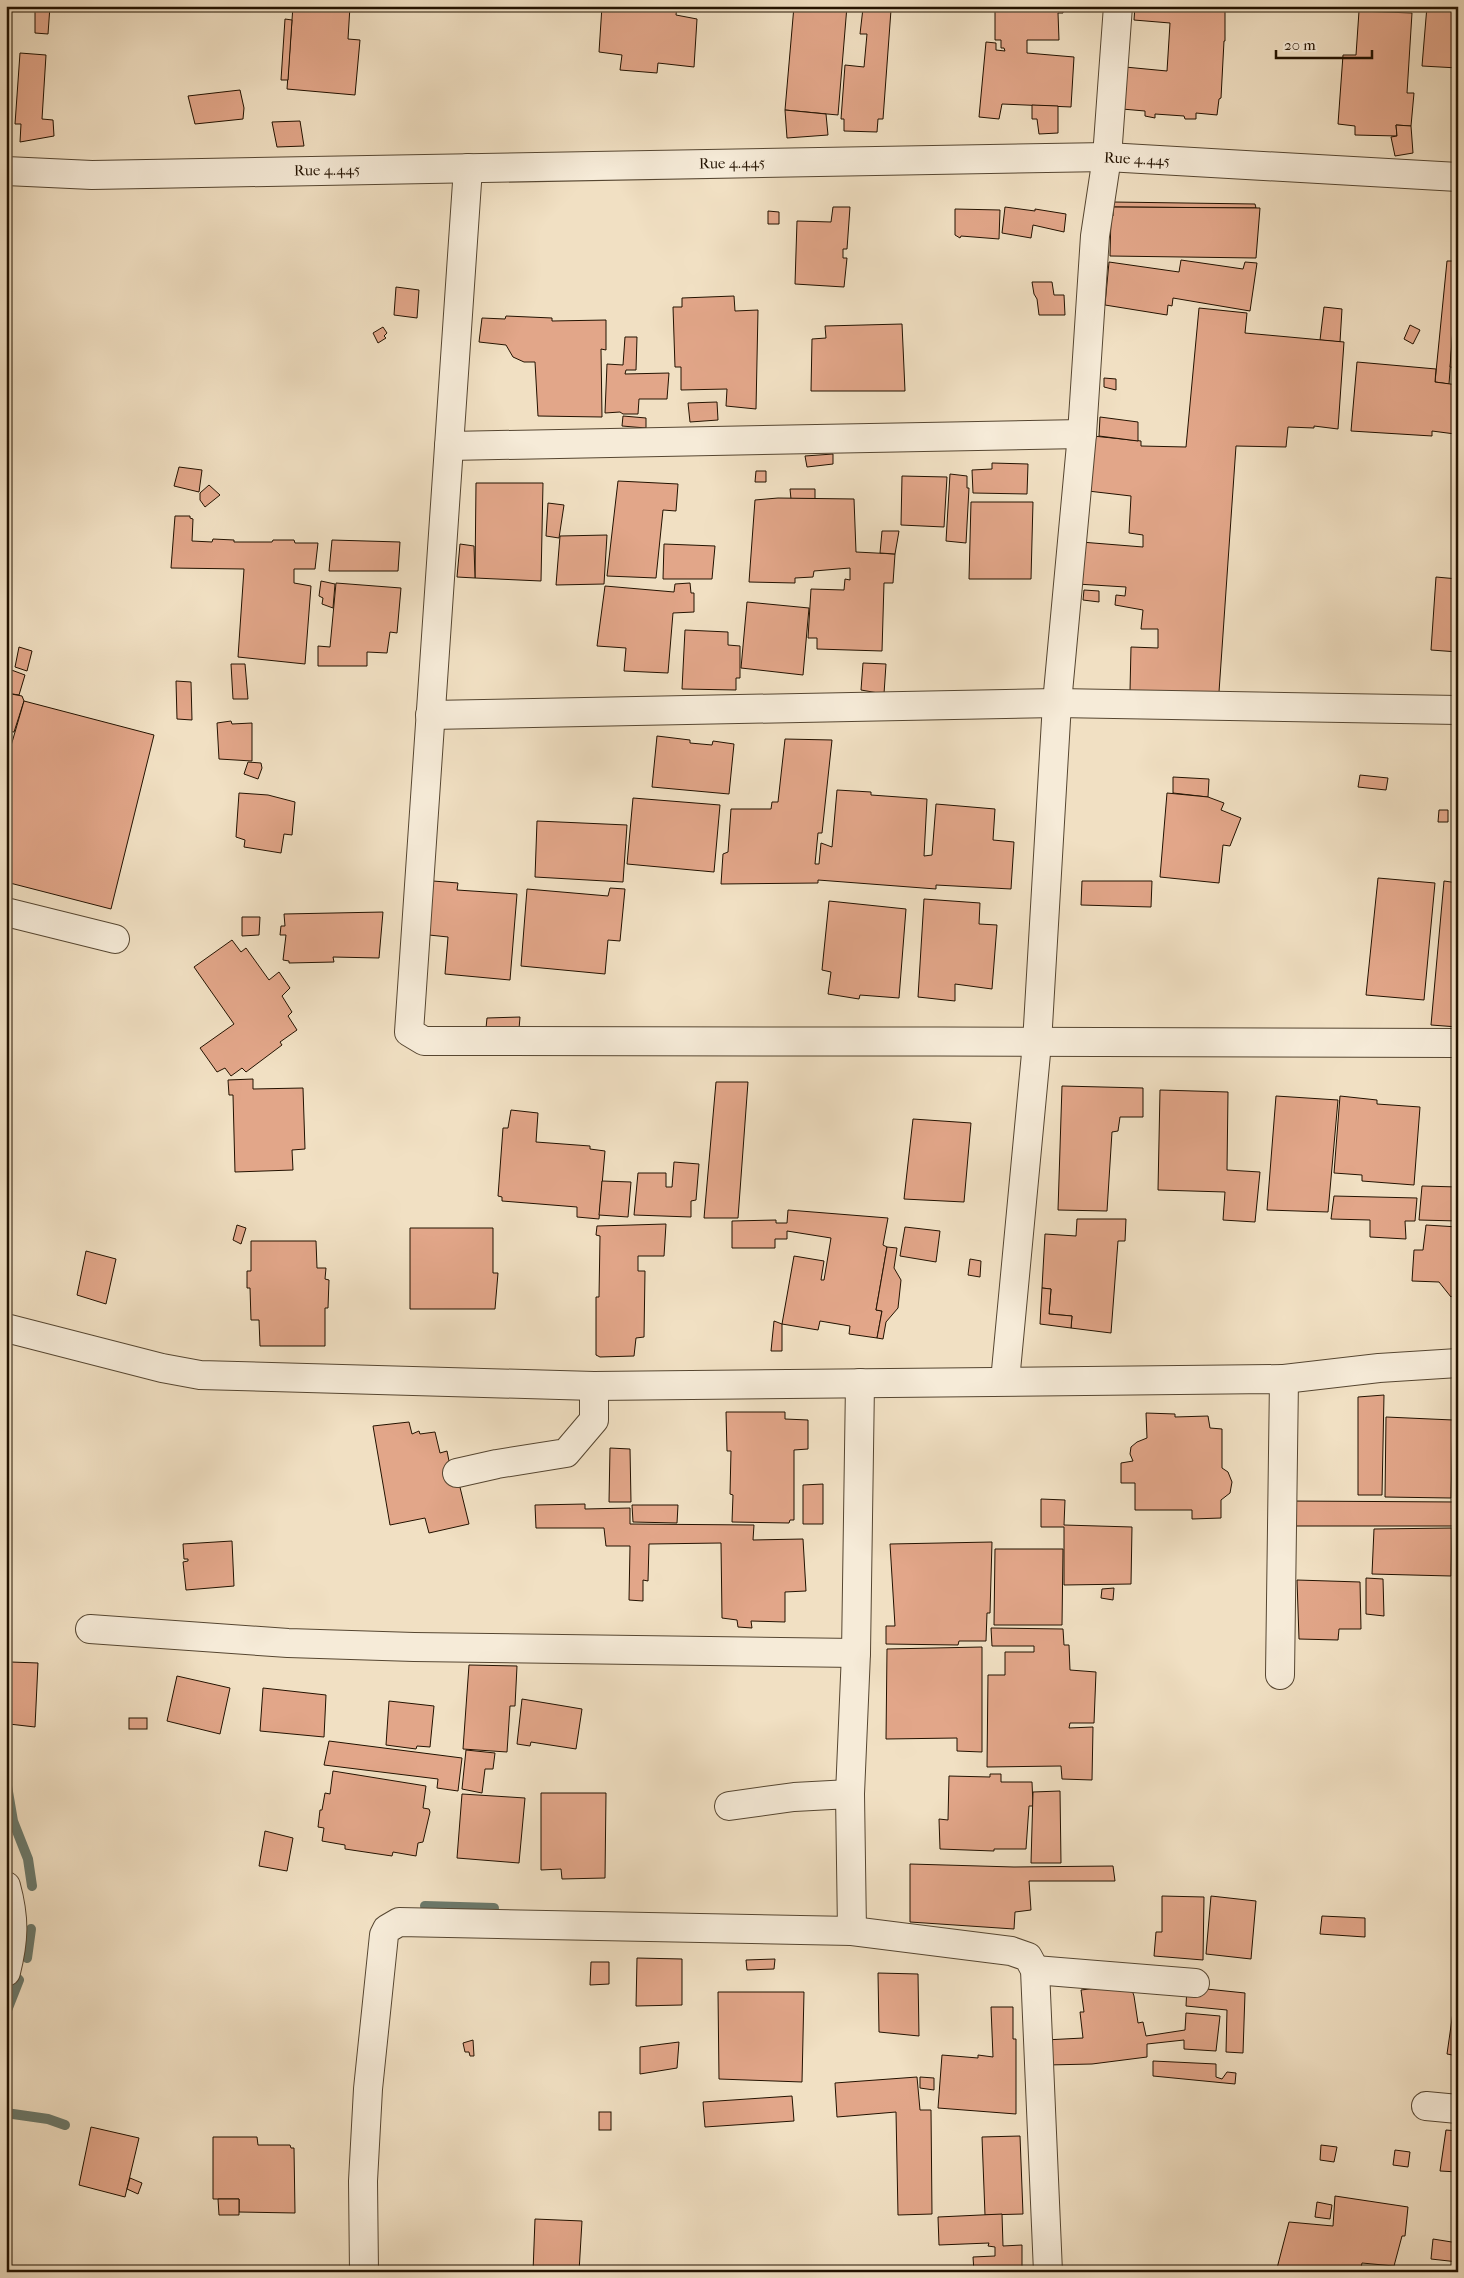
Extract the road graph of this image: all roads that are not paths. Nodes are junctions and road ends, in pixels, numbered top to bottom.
1 (1118, 6) edge
2 (1107, 157) junction
3 (468, 168) junction
4 (6, 171) edge
5 (1458, 177) edge
6 (1082, 434) junction
7 (449, 446) junction
8 (1057, 703) junction
9 (1458, 710) edge
10 (430, 715) junction
11 (6, 912) edge
12 (115, 939) dead end
13 (1036, 1043) junction
14 (1458, 1044) edge
15 (6, 1328) edge
16 (1458, 1363) edge
17 (1284, 1380) junction
18 (1005, 1381) junction
19 (860, 1383) junction
20 (594, 1386) junction
21 (457, 1473) dead end
22 (90, 1629) dead end
23 (856, 1653) junction
24 (1280, 1674) dead end
25 (850, 1794) junction
26 (729, 1806) dead end
27 (6, 1886) edge
28 (852, 1931) junction
29 (1035, 1970) junction
30 (6, 1972) edge
31 (1195, 1983) dead end
32 (1426, 2106) dead end
33 (1458, 2109) edge
34 (364, 2272) edge
35 (1048, 2272) edge

1 - 2 street
2 - 3 street, Rue 4.445
2 - 5 street, Rue 4.445
2 - 6 street
3 - 4 street, Rue 4.445
3 - 7 street
6 - 7 street
6 - 8 street
7 - 10 street
8 - 9 street
8 - 10 street
8 - 13 street
10 - 13 street
11 - 12 street
13 - 14 street
13 - 18 street
15 - 20 street
16 - 17 street
17 - 18 street
17 - 24 street
18 - 19 street
19 - 20 street
19 - 23 street
20 - 21 street
22 - 23 street
23 - 25 street
25 - 26 street
25 - 28 street
27 - 30 street
28 - 29 street
28 - 34 street
29 - 31 street
29 - 35 street
32 - 33 street

